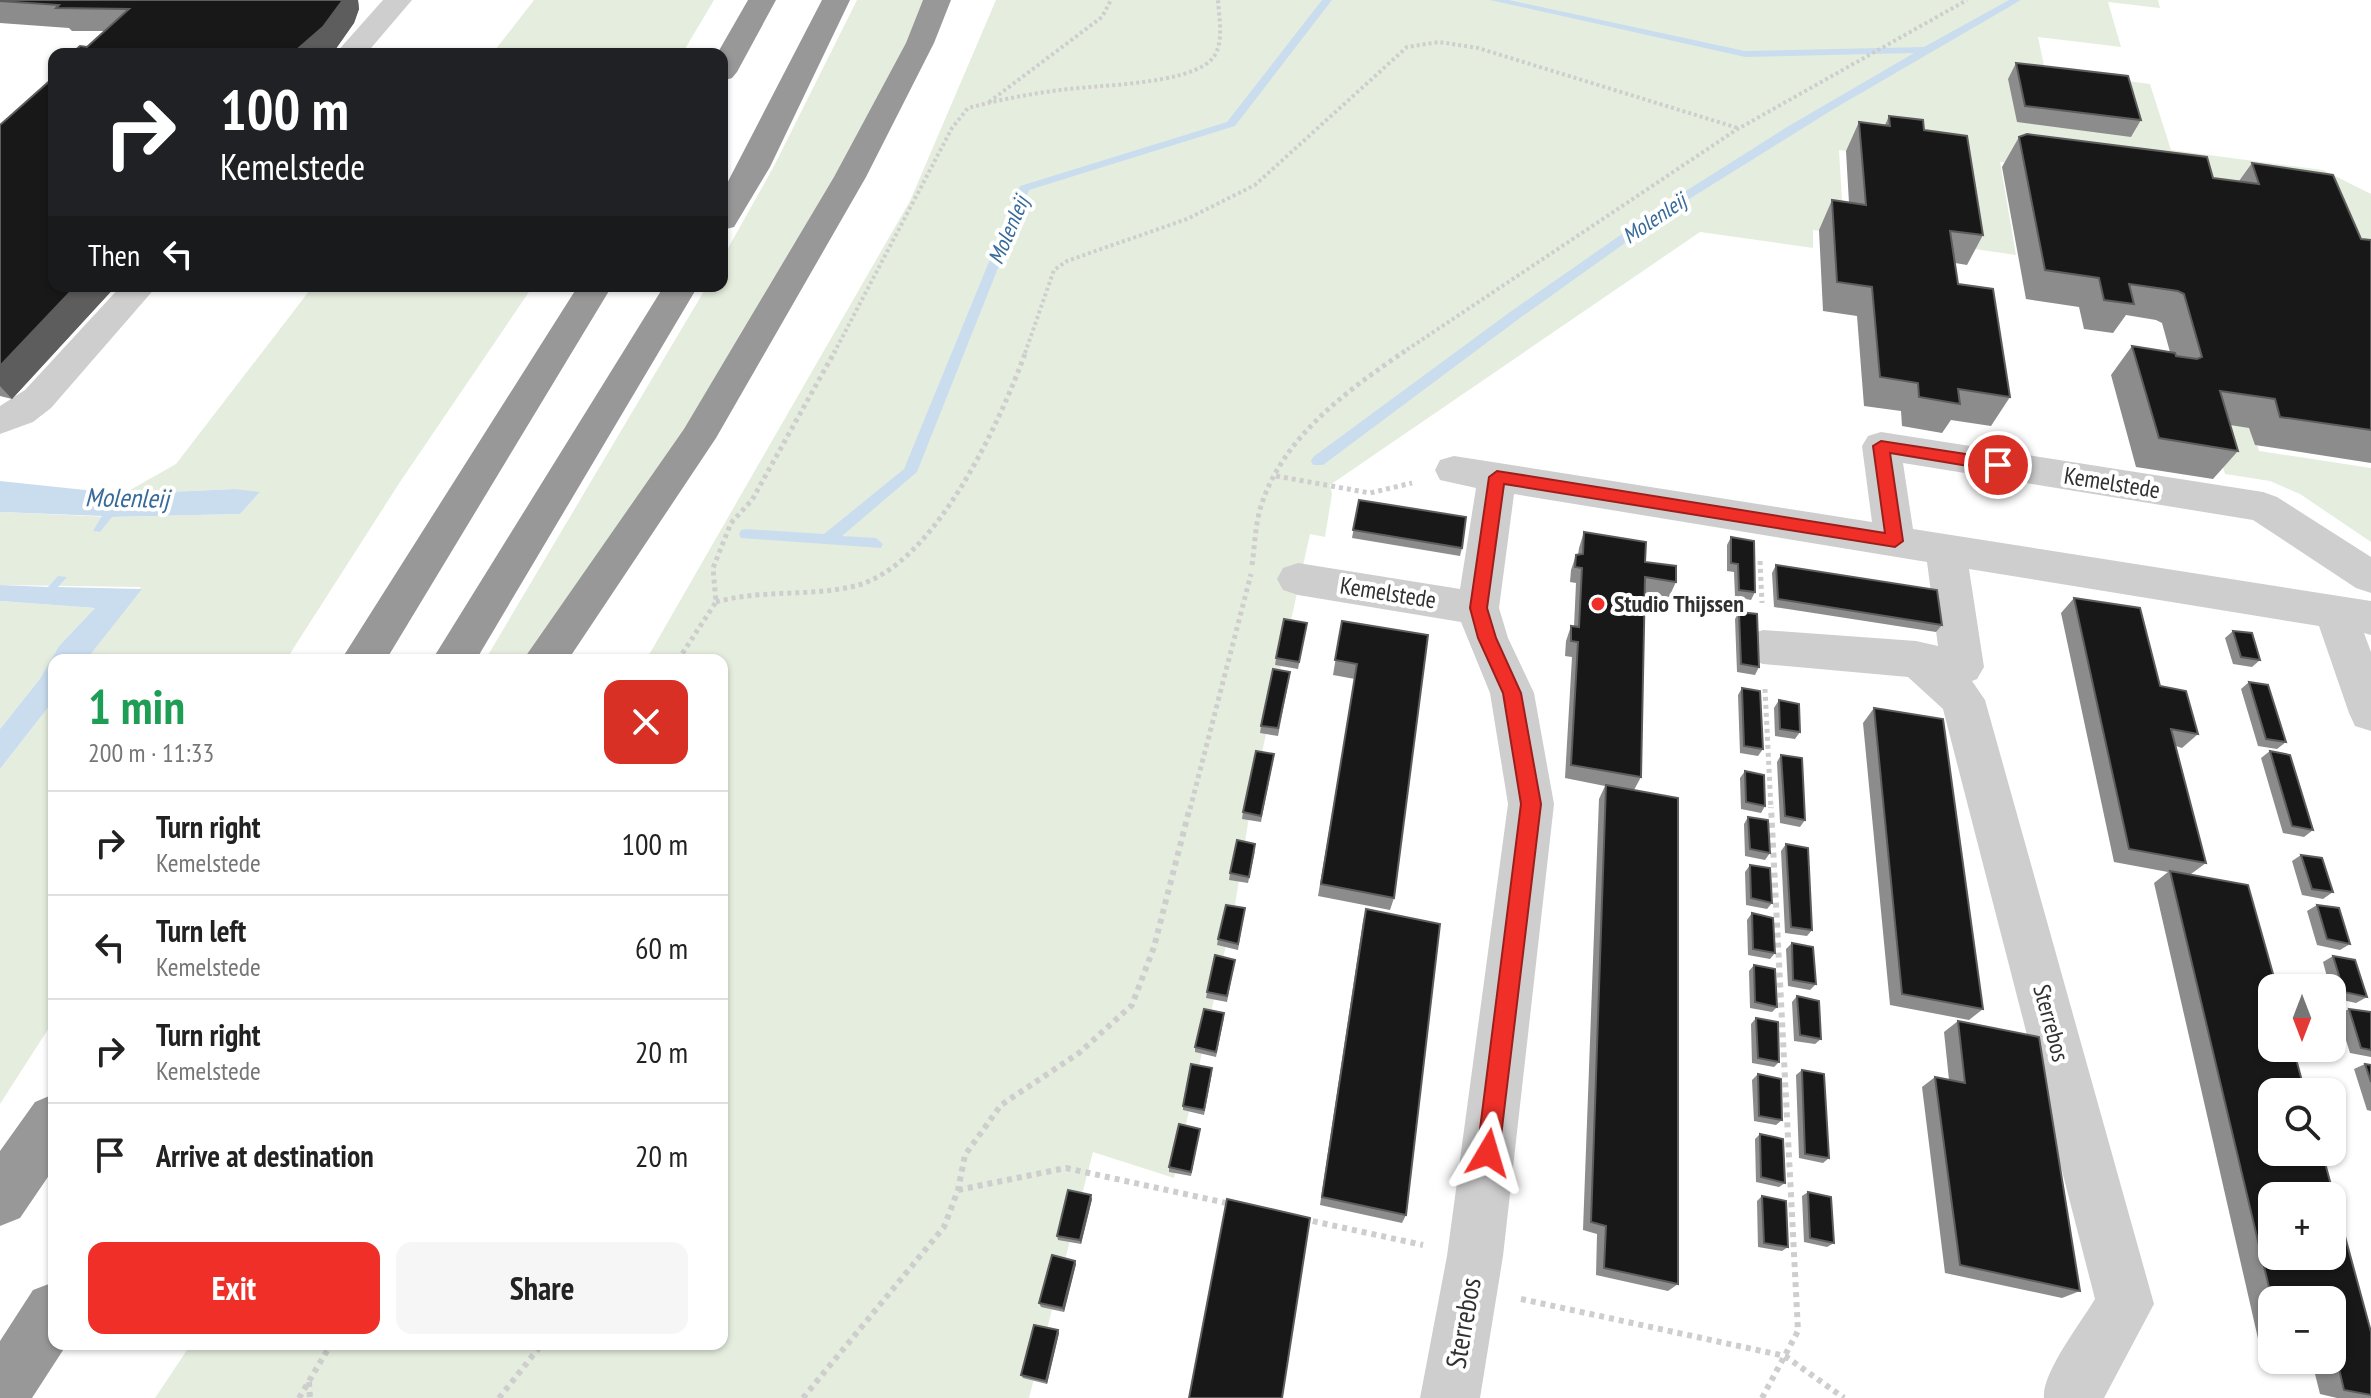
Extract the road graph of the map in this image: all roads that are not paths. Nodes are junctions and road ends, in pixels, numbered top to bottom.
1 (398, 0) edge
2 (762, 0) edge
3 (836, 0) edge
4 (937, 0) edge
5 (355, 48) edge
6 (728, 61) edge
7 (728, 210) edge
8 (135, 292) edge
9 (591, 292) edge
10 (677, 292) edge
11 (0, 421) edge
12 (1895, 541) junction
13 (1946, 549) junction
14 (2371, 577) edge
15 (1298, 579) dead end
16 (1478, 608) junction
17 (2354, 615) edge
18 (1763, 647) road end
19 (367, 654) edge
20 (458, 654) edge
21 (549, 654) edge
22 (1916, 658) junction
23 (2371, 713) edge
24 (48, 1130) edge
25 (0, 1198) edge
26 (48, 1320) edge
27 (0, 1394) edge
28 (1450, 1398) edge
29 (2074, 1398) edge

1 - 5 street
2 - 6 highway
3 - 7 highway
4 - 21 highway
8 - 11 street
9 - 19 highway
10 - 20 highway
12 - 13 street
12 - 14 street, Kemelstede
12 - 16 street
13 - 17 street
13 - 22 street
15 - 16 street, Kemelstede
16 - 28 street, Sterrebos
17 - 23 street
18 - 22 street
22 - 29 street, Sterrebos
24 - 25 highway
26 - 27 highway

